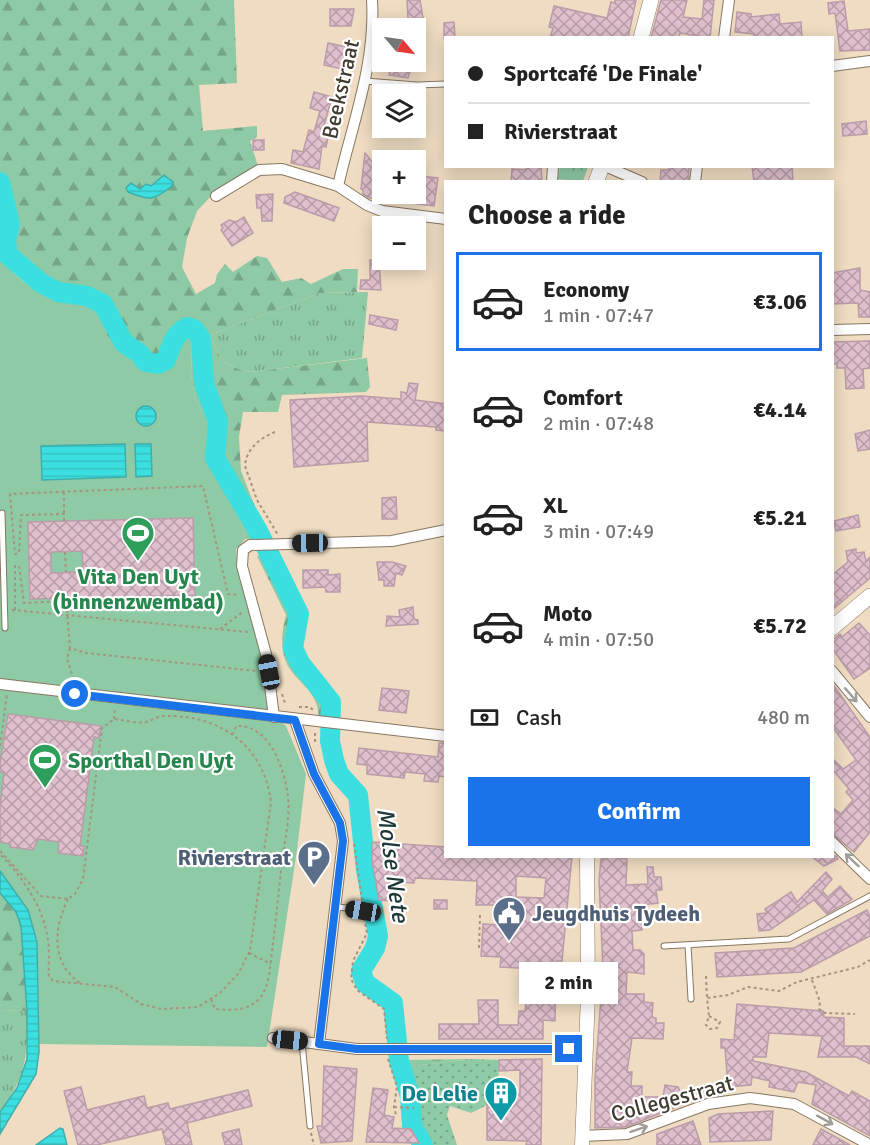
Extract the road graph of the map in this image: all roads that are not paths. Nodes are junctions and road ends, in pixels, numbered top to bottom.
1 (372, 0) edge
2 (651, 0) edge
3 (729, 0) edge
4 (642, 36) edge
5 (724, 36) edge
6 (870, 61) edge
7 (834, 66) edge
8 (365, 81) junction
9 (444, 84) edge
10 (608, 168) edge
11 (637, 180) edge
12 (338, 186) junction
13 (216, 196) dead end
14 (444, 219) edge
15 (870, 329) edge
16 (834, 330) edge
17 (2, 513) dead end
18 (444, 530) edge
19 (1, 546) edge
20 (870, 596) edge
21 (834, 626) edge
22 (5, 628) dead end
23 (834, 673) edge
24 (4, 685) edge
25 (274, 717) junction
26 (870, 717) edge
27 (295, 720) junction
28 (444, 736) edge
29 (834, 844) edge
30 (587, 858) edge
31 (870, 879) edge
32 (870, 896) edge
33 (336, 907) junction
34 (379, 912) dead end
35 (688, 945) junction
36 (664, 946) dead end
37 (691, 999) dead end
38 (273, 1038) dead end
39 (302, 1041) junction
40 (319, 1044) junction
41 (584, 1049) junction
42 (310, 1126) road end
43 (582, 1140) edge
44 (870, 1145) edge

1 - 8 street, Beekstraat
2 - 4 main road
3 - 5 street
6 - 7 street
8 - 9 lane
8 - 12 street, Beekstraat
10 - 11 street
12 - 13 street
12 - 14 street
15 - 16 street
17 - 19 lane
18 - 25 street
19 - 22 lane
20 - 21 main road
23 -> 26 street
24 - 25 street
25 - 27 street
27 - 28 street
27 - 33 street
31 -> 29 street
30 - 41 street
32 - 35 lane
33 - 34 lane
33 - 40 street
35 - 36 lane
35 - 37 lane
38 - 39 street
39 - 40 street
39 - 42 lane
40 - 41 street
41 - 43 street
43 -> 44 street, Collegestraat

